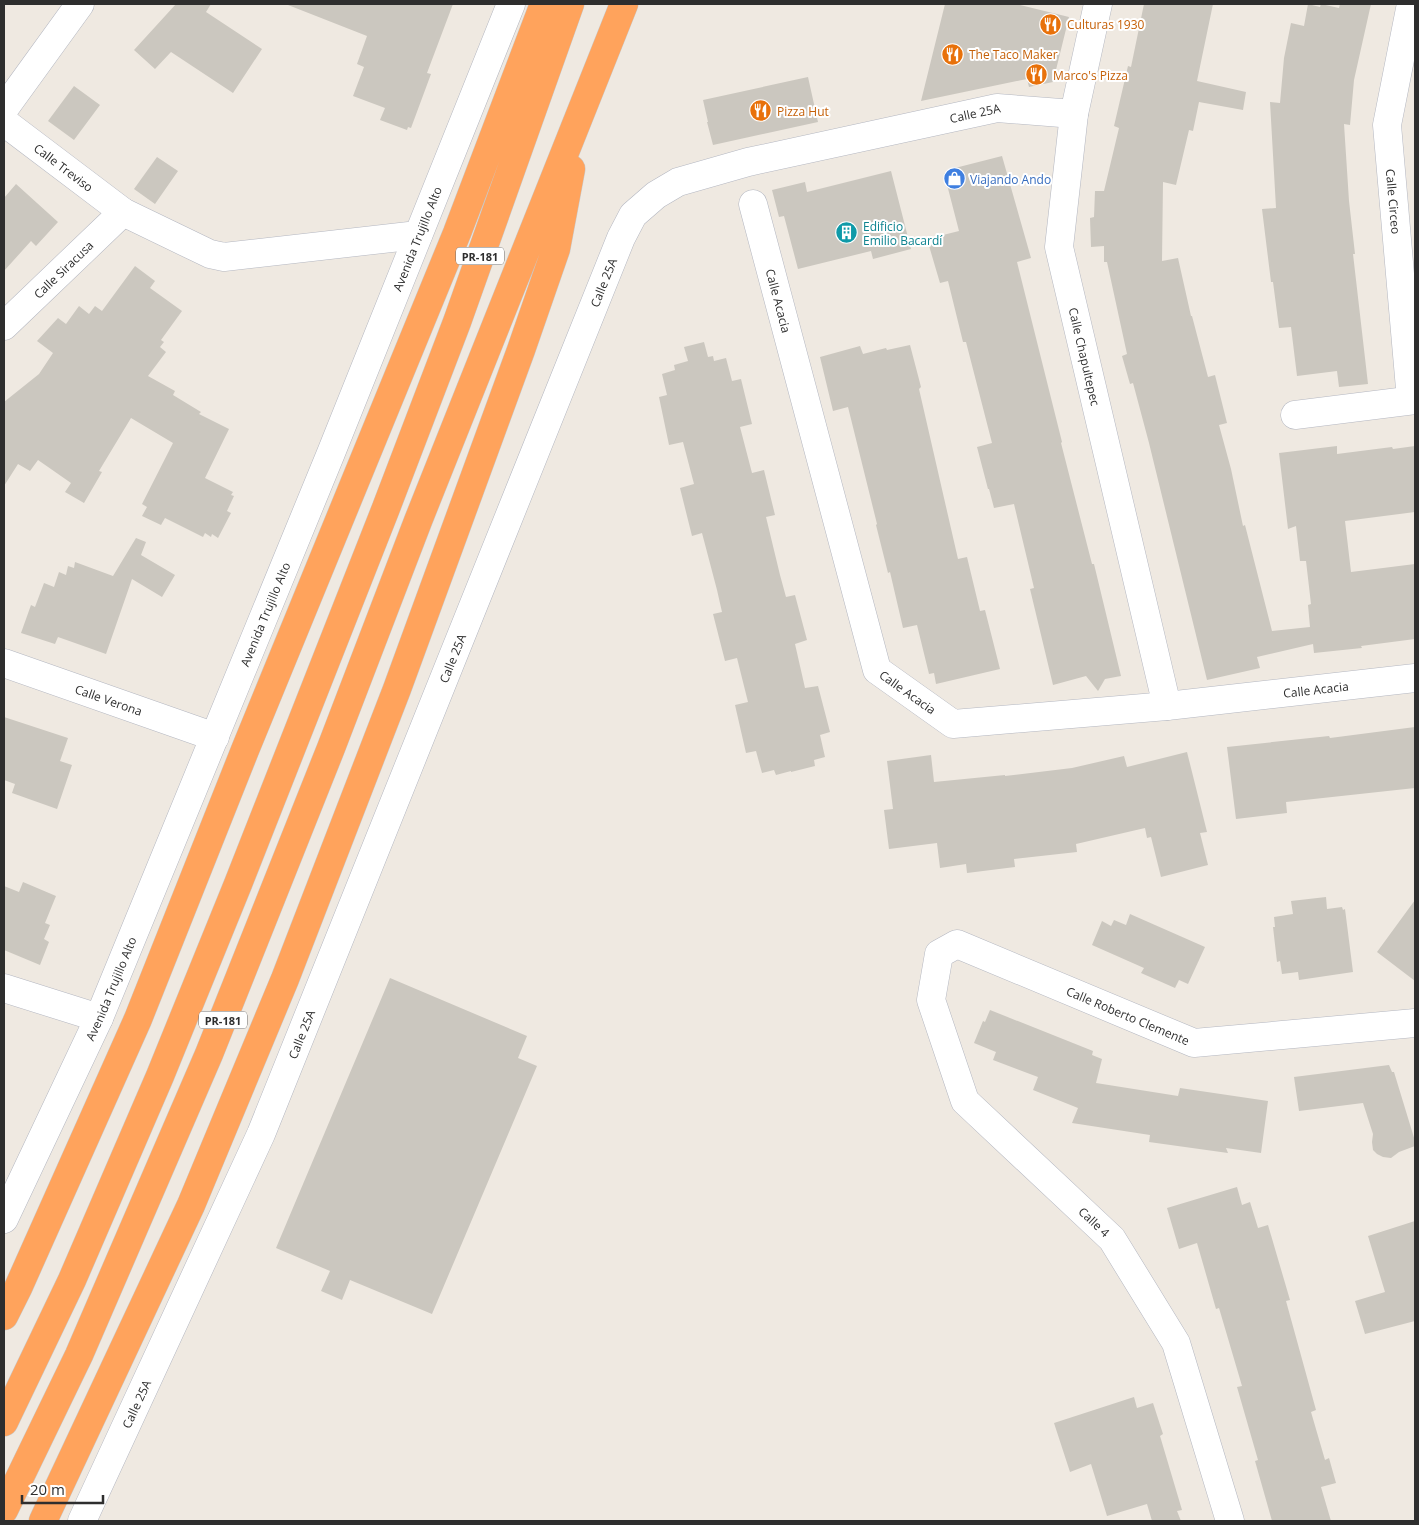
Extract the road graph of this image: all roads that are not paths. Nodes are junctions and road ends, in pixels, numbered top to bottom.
1 (80, 4) edge
2 (511, 4) edge
3 (544, 4) edge
4 (570, 4) edge
5 (624, 4) edge
6 (1098, 4) edge
7 (1411, 4) edge
8 (4, 109) edge
9 (582, 110) junction
10 (1074, 114) junction
11 (4, 122) edge
12 (753, 204) dead end
13 (123, 212) junction
14 (418, 235) junction
15 (4, 326) edge
16 (1413, 400) edge
17 (1295, 415) dead end
18 (4, 663) edge
19 (1415, 678) edge
20 (1167, 706) junction
21 (215, 737) junction
22 (934, 981) joint
23 (4, 988) edge
24 (99, 1018) junction
25 (1415, 1024) edge
26 (4, 1218) edge
27 (4, 1316) edge
28 (4, 1422) edge
29 (4, 1510) edge
30 (44, 1521) edge
31 (82, 1521) edge
32 (1230, 1521) edge

1 - 8 street
2 - 14 street, Avenida Trujillo Alto
3 - 27 highway
4 - 28 highway, PR-181
5 - 9 highway, PR-181
6 - 10 street, Calle Chapultepec
7 - 16 street, Calle Circeo
9 - 29 highway, PR-181
9 - 30 highway
10 - 20 street, Calle Chapultepec
10 - 31 street, Calle 25A
11 - 13 street, Calle Treviso
12 - 20 street, Calle Acacia
13 - 14 street, Calle Treviso
13 - 15 street, Calle Siracusa
14 - 21 street, Avenida Trujillo Alto
16 - 17 street, Calle Circeo
18 - 21 street, Calle Verona
19 - 20 street, Calle Acacia
21 - 24 street, Avenida Trujillo Alto
22 - 25 street, Calle Roberto Clemente
22 - 32 street, Calle 4
23 - 24 street
24 - 26 street, Avenida Trujillo Alto

